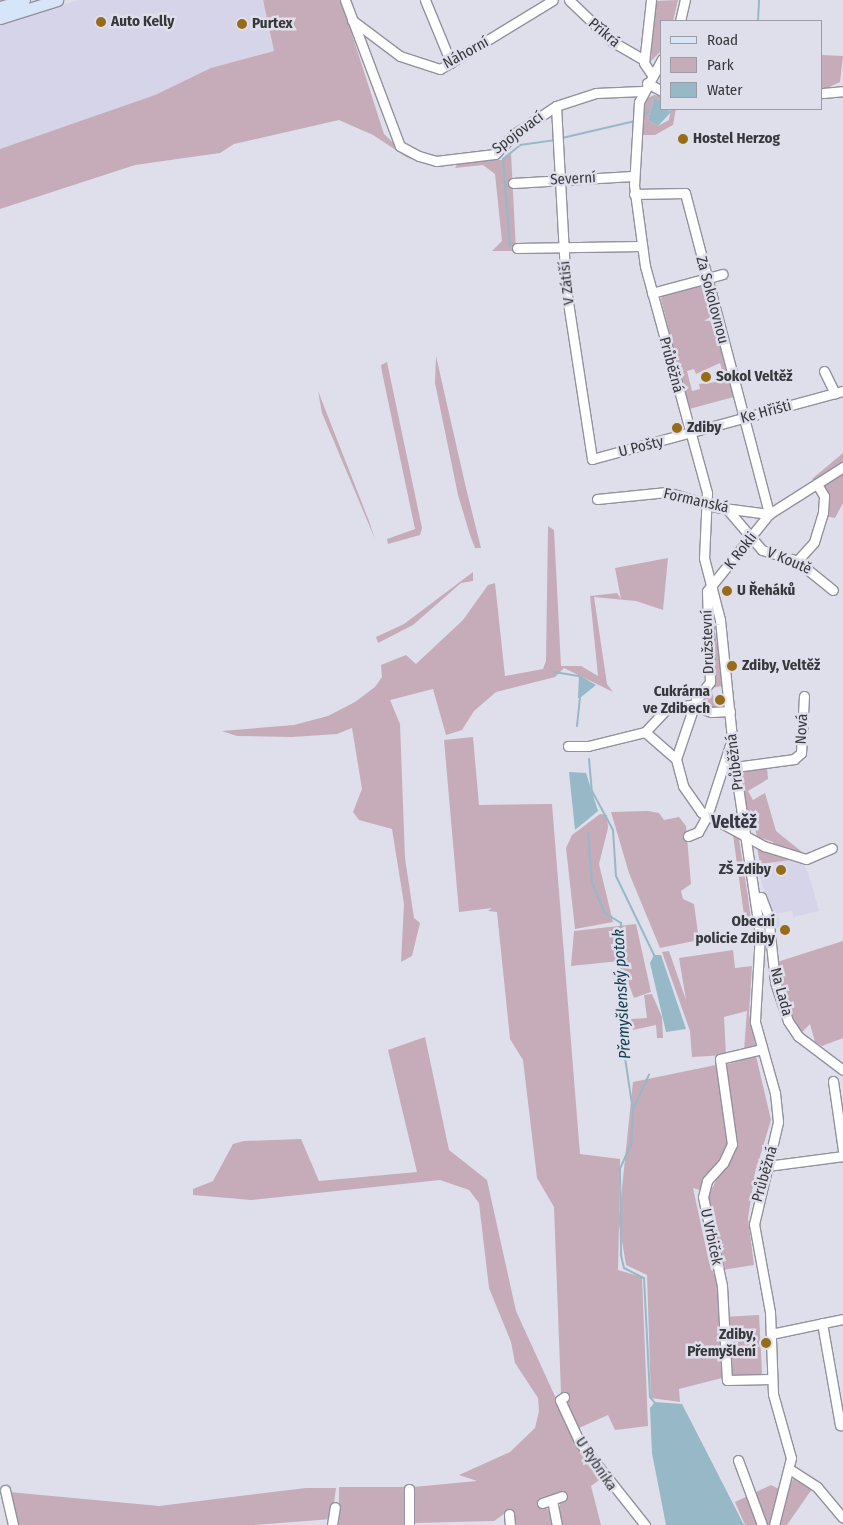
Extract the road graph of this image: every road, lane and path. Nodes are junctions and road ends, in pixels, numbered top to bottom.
1 (24, 0) edge
2 (57, 0) edge
3 (345, 0) edge
4 (425, 0) edge
5 (553, 0) edge
6 (569, 0) edge
7 (652, 0) edge
8 (685, 0) edge
9 (0, 8) edge
10 (0, 18) edge
11 (352, 20) junction
12 (680, 20) edge
13 (644, 60) junction
14 (660, 62) edge
15 (451, 63) junction
16 (647, 83) junction
17 (660, 90) edge
18 (843, 91) edge
19 (823, 93) edge
20 (556, 106) junction
21 (633, 176) junction
22 (561, 180) junction
23 (512, 182) dead end
24 (634, 194) junction
25 (563, 246) junction
26 (641, 246) junction
27 (517, 248) dead end
28 (723, 274) dead end
29 (705, 278) junction
30 (652, 293) junction
31 (824, 371) dead end
32 (839, 392) edge
33 (744, 418) junction
34 (689, 434) junction
35 (592, 459) joint
36 (843, 468) edge
37 (817, 484) junction
38 (597, 498) dead end
39 (708, 505) junction
40 (726, 509) junction
41 (769, 514) junction
42 (751, 540) junction
43 (797, 561) junction
44 (711, 586) junction
45 (833, 590) dead end
46 (804, 696) dead end
47 (695, 707) junction
48 (730, 711) junction
49 (645, 732) junction
50 (732, 739) junction
51 (568, 746) dead end
52 (676, 758) junction
53 (735, 767) junction
54 (707, 816) junction
55 (688, 836) dead end
56 (746, 838) junction
57 (832, 848) dead end
58 (755, 898) junction
59 (762, 1050) junction
60 (843, 1070) edge
61 (832, 1081) dead end
62 (843, 1150) edge
63 (843, 1156) edge
64 (767, 1166) junction
65 (843, 1319) edge
66 (822, 1323) junction
67 (771, 1334) junction
68 (771, 1379) junction
69 (564, 1397) dead end
70 (840, 1425) dead end
71 (738, 1460) dead end
72 (791, 1470) junction
73 (409, 1489) dead end
74 (5, 1490) dead end
75 (562, 1496) dead end
76 (552, 1500) junction
77 (542, 1503) dead end
78 (335, 1507) dead end
79 (509, 1514) dead end
80 (843, 1518) edge
81 (12, 1525) edge
82 (332, 1525) edge
83 (409, 1525) edge
84 (510, 1525) edge
85 (557, 1525) edge
86 (645, 1525) edge
87 (762, 1525) edge
88 (774, 1525) edge

1 - 9 main road
2 - 10 main road
3 - 11 street, Spojovací
4 - 15 street
5 - 15 street, Náhorní
6 - 13 street, Příkrá
7 - 13 street
8 - 12 street
11 - 15 street, Náhorní
11 - 20 street, Spojovací
13 - 16 street
14 - 16 street, Průběžná
16 - 17 street
16 - 20 street, Spojovací
16 - 21 street, Průběžná
18 - 19 street
20 - 22 street, V Zátiší
21 - 22 street, Severní
21 - 24 street, Průběžná
22 - 23 street, Severní
22 - 25 street, V Zátiší
24 - 26 street, Průběžná
24 - 29 street, Za Sokolovnou
25 - 26 street
25 - 27 street
25 - 35 street, V Zátiší
26 - 30 street, Průběžná
28 - 29 street
29 - 30 street
29 - 33 street, Za Sokolovnou
30 - 34 street, Průběžná
31 - 32 street
32 - 33 street, Ke Hřišti
33 - 34 street, Ke Hřišti
33 - 41 street, Za Sokolovnou
34 - 35 street, U Pošty
34 - 39 street, Průběžná
36 - 37 street
37 - 41 street
37 - 43 street
38 - 39 street, Formanská
39 - 40 street, Formanská
39 - 44 street, Průběžná
40 - 41 street, Formanská
40 - 42 street, V Koutě
41 - 42 street, K Rokli
42 - 43 street, V Koutě
42 - 44 street, K Rokli
43 - 45 street, V Koutě
44 - 47 street, Družstevní
44 - 48 street, Průběžná
46 - 53 street, Nová
47 - 48 street
47 - 49 street
47 - 52 street, Družstevní
48 - 50 street, Průběžná
49 - 51 street
49 - 52 street
50 - 53 street, Průběžná
50 - 54 street
52 - 54 street
53 - 56 street, Průběžná
54 - 55 street
54 - 56 street
56 - 57 street
56 - 58 street, Průběžná
58 - 59 street, Průběžná
58 - 60 street, Na Lada
59 - 64 street, Průběžná
59 - 68 street, U Vrbiček
61 - 62 street
63 - 64 street
64 - 67 street, Průběžná
65 - 66 street
66 - 67 street
66 - 70 street
67 - 68 street, Průběžná
68 - 72 street, Průběžná
69 - 86 street, U Rybníka
71 - 87 street
72 - 80 street
72 - 88 street
73 - 83 street
74 - 81 street
75 - 76 street
76 - 77 street
76 - 85 street
78 - 82 street
79 - 84 street

